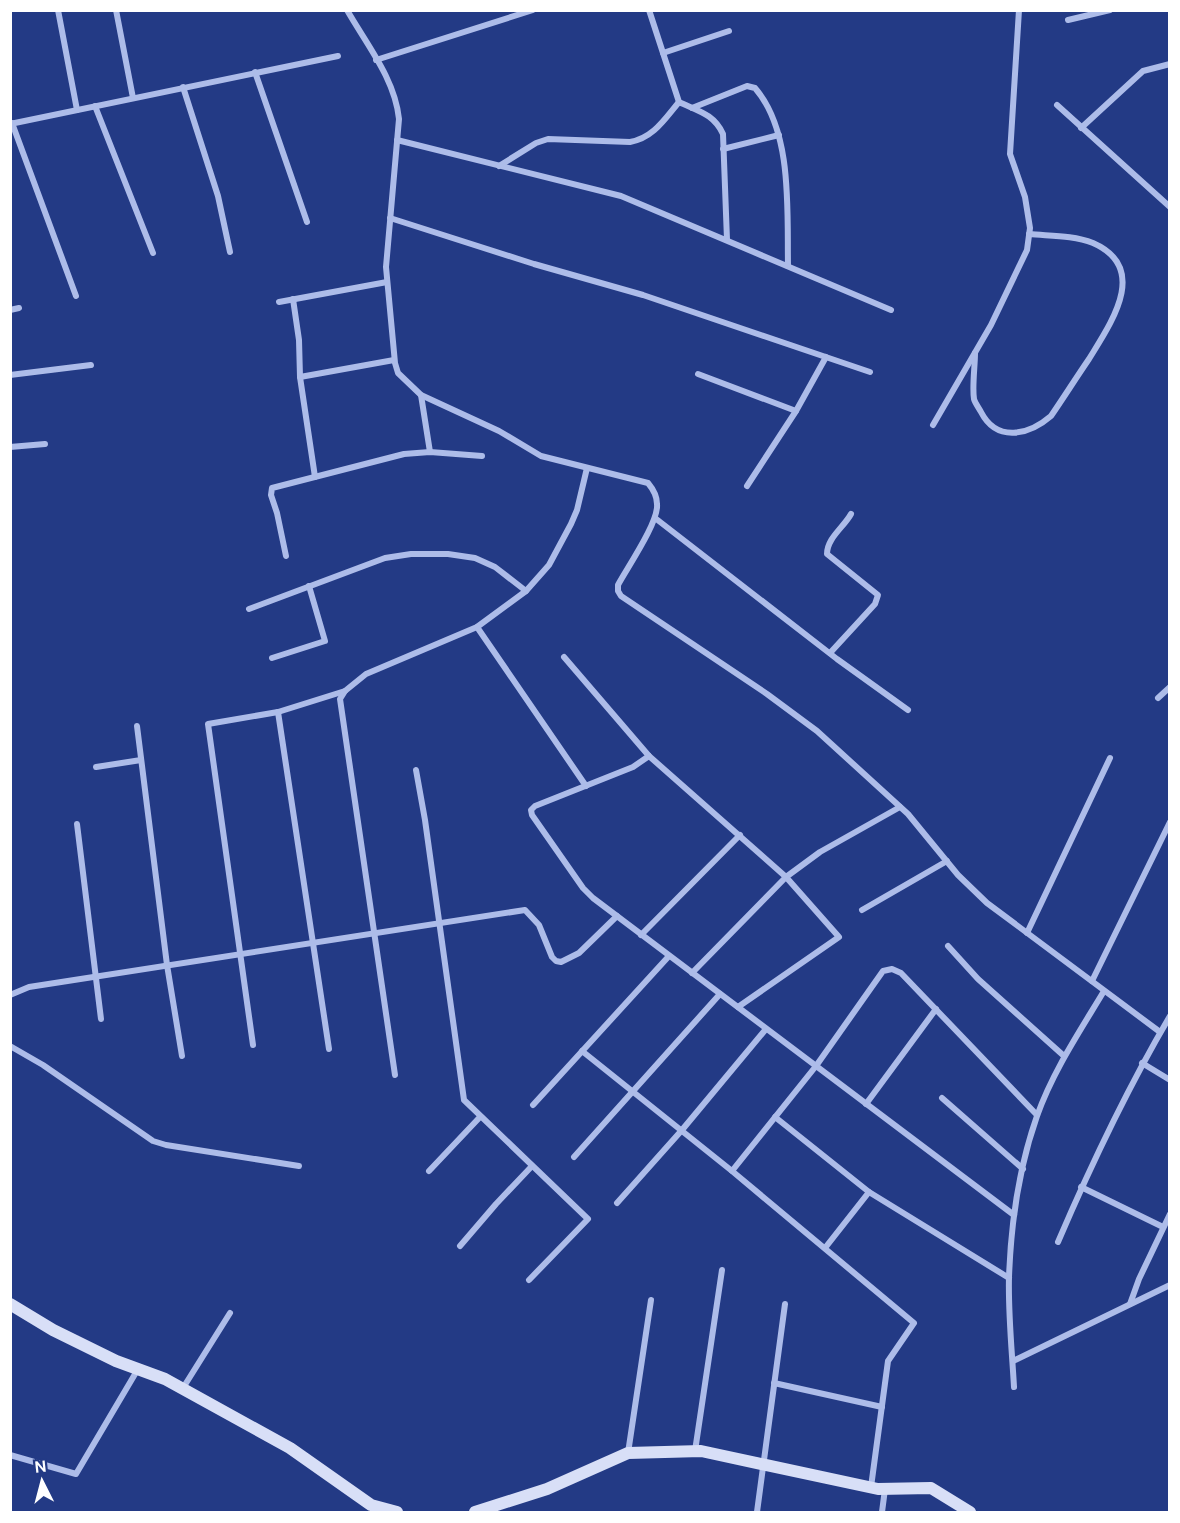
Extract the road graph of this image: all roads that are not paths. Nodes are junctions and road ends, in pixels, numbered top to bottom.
1 (58, 10) edge
2 (116, 10) edge
3 (347, 10) edge
4 (533, 10) edge
5 (649, 10) edge
6 (1019, 10) edge
7 (1110, 10) edge
8 (1068, 20) dead end
9 (729, 31) dead end
10 (663, 52) junction
11 (338, 56) dead end
12 (376, 60) junction
13 (1170, 64) edge
14 (255, 72) junction
15 (183, 87) junction
16 (133, 98) junction
17 (679, 102) junction
18 (1056, 105) dead end
19 (95, 106) junction
20 (692, 108) junction
21 (77, 110) junction
22 (11, 124) edge
23 (1081, 128) junction
24 (779, 135) junction
25 (397, 140) junction
26 (723, 149) junction
27 (499, 166) junction
28 (1170, 207) edge
29 (390, 218) junction
30 (308, 222) dead end
31 (1029, 234) junction
32 (727, 240) junction
33 (230, 252) dead end
34 (153, 253) dead end
35 (788, 266) junction
36 (387, 282) junction
37 (76, 296) dead end
38 (293, 299) junction
39 (279, 302) dead end
40 (20, 308) dead end
41 (10, 310) edge
42 (891, 310) dead end
43 (975, 352) junction
44 (826, 357) junction
45 (394, 360) junction
46 (91, 365) dead end
47 (870, 372) dead end
48 (698, 374) dead end
49 (10, 375) edge
50 (300, 377) junction
51 (422, 395) junction
52 (796, 411) junction
53 (933, 425) dead end
54 (45, 444) dead end
55 (10, 447) edge
56 (430, 452) junction
57 (482, 456) dead end
58 (586, 468) junction
59 (315, 477) junction
60 (747, 486) dead end
61 (851, 514) dead end
62 (656, 518) junction
63 (286, 556) dead end
64 (309, 586) junction
65 (526, 591) junction
66 (249, 609) dead end
67 (477, 627) junction
68 (830, 653) junction
69 (564, 657) dead end
70 (272, 658) dead end
71 (1170, 687) edge
72 (345, 691) junction
73 (1158, 698) dead end
74 (908, 710) dead end
75 (278, 712) junction
76 (137, 726) dead end
77 (649, 756) junction
78 (1110, 758) dead end
79 (141, 760) junction
80 (96, 766) dead end
81 (416, 770) dead end
82 (586, 786) junction
83 (900, 807) junction
84 (1170, 822) edge
85 (77, 824) dead end
86 (740, 835) junction
87 (947, 861) junction
88 (786, 877) junction
89 (862, 910) dead end
90 (617, 916) junction
91 (440, 922) junction
92 (374, 932) junction
93 (1027, 933) junction
94 (641, 934) junction
95 (313, 942) junction
96 (948, 946) dead end
97 (240, 954) junction
98 (669, 956) junction
99 (167, 965) junction
100 (692, 973) junction
101 (96, 976) junction
102 (1092, 981) junction
103 (1104, 991) junction
104 (720, 994) junction
105 (10, 995) edge
106 (738, 1007) junction
107 (936, 1009) junction
108 (1170, 1016) edge
109 (101, 1020) dead end
110 (766, 1029) junction
111 (1160, 1032) junction
112 (253, 1045) dead end
113 (10, 1046) edge
114 (329, 1049) dead end
115 (582, 1051) junction
116 (182, 1056) dead end
117 (1064, 1056) junction
118 (1142, 1063) junction
119 (816, 1066) junction
120 (395, 1075) dead end
121 (1170, 1080) edge
122 (633, 1091) junction
123 (942, 1098) dead end
124 (867, 1104) junction
125 (533, 1105) dead end
126 (1038, 1115) junction
127 (480, 1117) junction
128 (775, 1118) junction
129 (682, 1130) junction
130 (574, 1156) dead end
131 (298, 1166) dead end
132 (532, 1166) junction
133 (1023, 1169) junction
134 (732, 1171) junction
135 (429, 1172) dead end
136 (1081, 1187) junction
137 (869, 1192) junction
138 (618, 1203) dead end
139 (1170, 1214) edge
140 (1014, 1215) junction
141 (1163, 1227) junction
142 (1058, 1242) dead end
143 (460, 1246) dead end
144 (825, 1248) junction
145 (722, 1269) dead end
146 (1009, 1278) junction
147 (529, 1280) dead end
148 (1170, 1285) edge
149 (651, 1300) dead end
150 (10, 1304) edge
151 (785, 1304) dead end
152 (1130, 1304) junction
153 (230, 1312) dead end
154 (1013, 1361) junction
155 (138, 1369) junction
156 (774, 1383) junction
157 (1014, 1387) dead end
158 (183, 1388) junction
159 (882, 1407) junction
160 (695, 1451) junction
161 (627, 1454) junction
162 (10, 1455) edge
163 (762, 1464) junction
164 (871, 1487) junction
165 (885, 1489) junction
166 (397, 1512) edge
167 (475, 1512) edge
168 (757, 1512) edge
169 (882, 1512) edge
170 (970, 1512) edge

1 - 21 street
2 - 16 street
3 - 12 street
4 - 12 street
5 - 10 street
6 - 31 street
7 - 8 street
9 - 10 street
10 - 17 street
11 - 14 street
12 - 25 street
13 - 23 street
14 - 15 street
14 - 30 street
15 - 16 street
15 - 33 street
16 - 19 street
17 - 20 street
17 - 27 street
18 - 23 street
19 - 21 street
19 - 34 street
20 - 24 street
20 - 26 street
21 - 22 street
22 - 37 street
23 - 28 street
24 - 26 street
24 - 35 street
25 - 27 street
25 - 29 street
26 - 32 street
27 - 32 street
29 - 36 street
29 - 44 street
31 - 43 street
31 - 43 street
32 - 35 street
35 - 42 street
36 - 38 street
36 - 45 street
38 - 39 street
38 - 50 street
40 - 41 street
43 - 53 street
44 - 47 street
44 - 52 street
45 - 50 street
45 - 51 street
46 - 49 street
48 - 52 street
50 - 59 street
51 - 56 street
51 - 58 street
52 - 60 street
54 - 55 street
56 - 57 street
56 - 59 street
58 - 62 street
58 - 65 street
59 - 63 street
61 - 68 street
62 - 68 street
62 - 83 street
64 - 65 street
64 - 66 street
64 - 70 street
65 - 67 street
67 - 72 street
67 - 82 street
68 - 74 street
69 - 77 street
71 - 73 street
72 - 75 street
72 - 92 street
75 - 95 street
75 - 97 street
76 - 79 street
77 - 82 street
77 - 86 street
78 - 93 street
79 - 80 street
79 - 99 street
81 - 91 street
82 - 90 street
83 - 87 street
83 - 88 street
84 - 102 street
85 - 101 street
86 - 88 street
86 - 94 street
87 - 89 street
87 - 93 street
88 - 100 street
88 - 106 street
90 - 91 street
90 - 94 street
91 - 92 street
91 - 127 street
92 - 95 street
92 - 120 street
93 - 102 street
94 - 98 street
95 - 97 street
95 - 114 street
96 - 117 street
97 - 99 street
97 - 112 street
98 - 100 street
98 - 115 street
99 - 101 street
99 - 116 street
100 - 104 street
101 - 105 street
101 - 109 street
102 - 103 street
103 - 111 street
103 - 117 street
104 - 106 street
104 - 122 street
106 - 110 street
107 - 119 street
107 - 124 street
107 - 126 street
108 - 111 street
110 - 119 street
110 - 129 street
111 - 118 street
113 - 131 street
115 - 122 street
115 - 125 street
117 - 126 street
118 - 121 street
118 - 136 street
119 - 124 street
119 - 128 street
122 - 129 street
122 - 130 street
123 - 133 street
124 - 140 street
126 - 133 street
127 - 132 street
127 - 135 street
128 - 134 street
128 - 137 street
129 - 134 street
129 - 138 street
132 - 143 street
132 - 147 street
133 - 140 street
134 - 144 street
136 - 141 street
136 - 142 street
137 - 144 street
137 - 146 street
139 - 141 street
140 - 146 street
141 - 152 street
144 - 159 street
145 - 160 street
146 - 154 street
148 - 152 street
149 - 161 street
150 - 155 street
151 - 156 street
152 - 154 street
153 - 158 street
154 - 157 street
155 - 158 street
155 - 162 street
156 - 159 street
156 - 163 street
158 - 166 street
159 - 164 street
160 - 161 street
160 - 163 street
161 - 167 street
163 - 164 street
163 - 168 street
164 - 165 street
165 - 169 street
165 - 170 street

